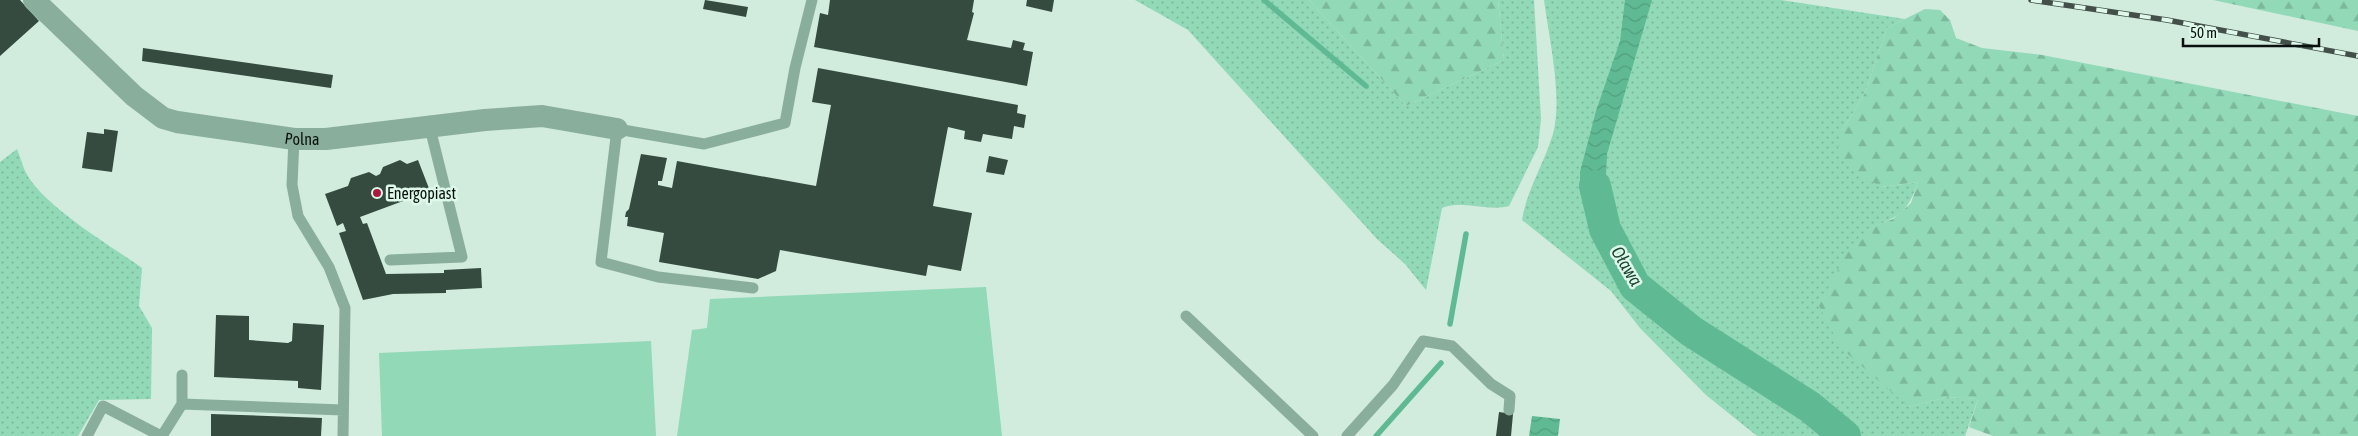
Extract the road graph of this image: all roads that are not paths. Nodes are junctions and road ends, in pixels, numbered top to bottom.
1 (34, 0) edge
2 (812, 0) edge
3 (430, 128) junction
4 (617, 129) junction
5 (294, 139) junction
6 (390, 260) dead end
7 (753, 288) dead end
8 (1186, 316) dead end
9 (182, 375) dead end
10 (182, 404) junction
11 (343, 410) junction
12 (1509, 410) dead end
13 (87, 436) edge
14 (162, 436) edge
15 (343, 436) edge
16 (1313, 436) edge
17 (1347, 436) edge

1 - 5 street, Polna
2 - 4 lane
3 - 4 street, Polna
3 - 5 street, Polna
3 - 6 lane
4 - 7 lane
5 - 11 lane
8 - 16 lane
9 - 10 lane
10 - 11 lane
10 - 14 lane
11 - 15 lane
12 - 17 lane
13 - 14 lane

